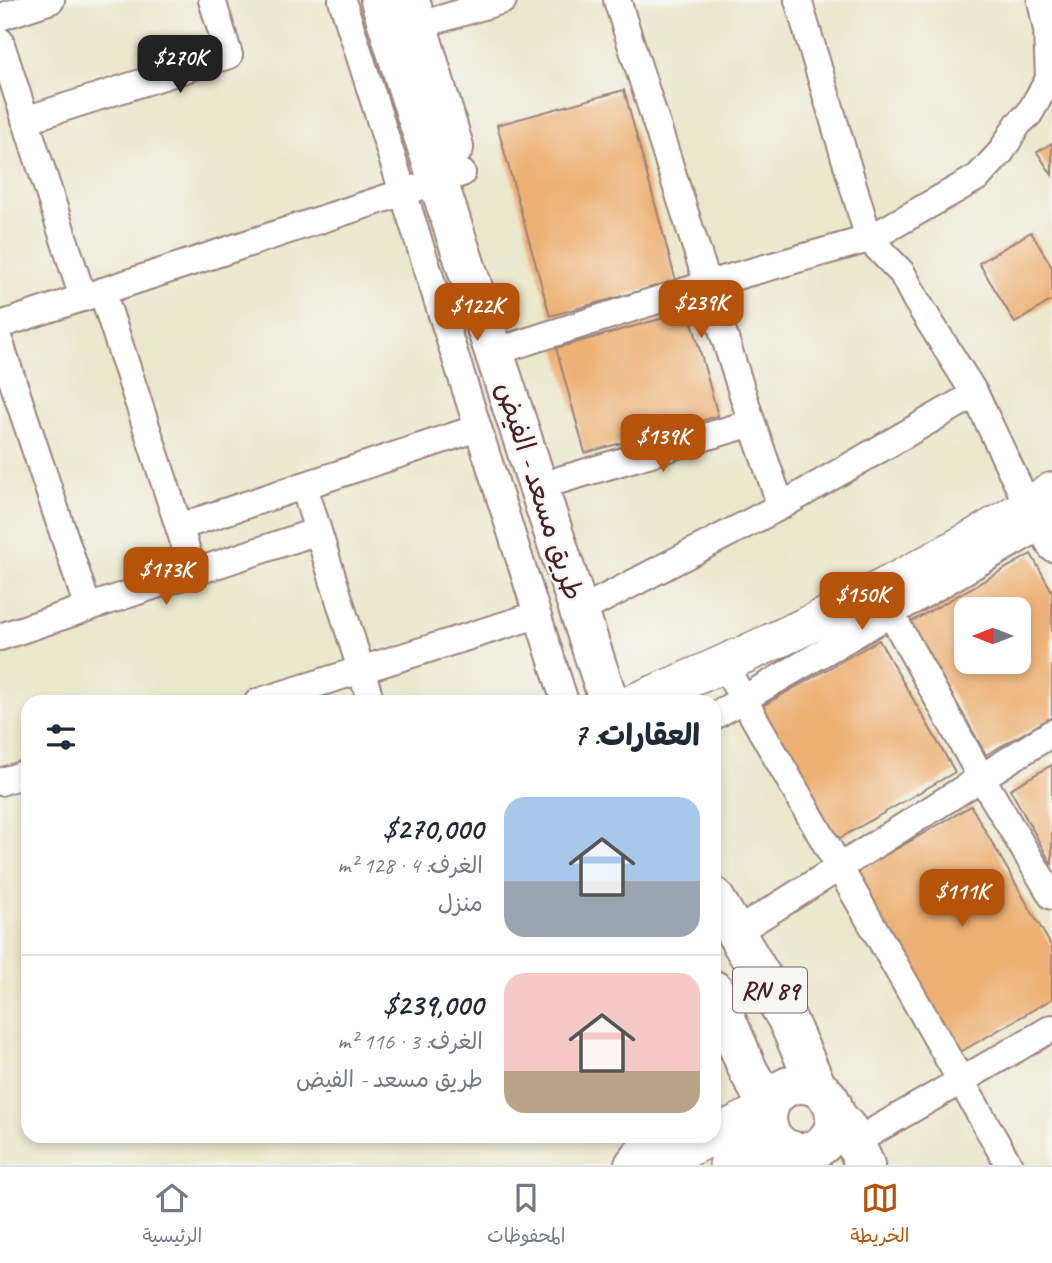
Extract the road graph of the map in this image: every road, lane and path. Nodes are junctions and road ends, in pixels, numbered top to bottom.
1 (51, 0) edge
2 (212, 0) edge
3 (342, 0) edge
4 (380, 0) edge
5 (503, 0) edge
6 (617, 0) edge
7 (798, 0) edge
8 (1041, 0) edge
9 (414, 13) edge
10 (0, 16) edge
11 (0, 41) edge
12 (1050, 79) edge
13 (25, 120) junction
14 (435, 182) junction
15 (869, 239) junction
16 (708, 284) junction
17 (92, 295) junction
18 (0, 325) edge
19 (0, 343) edge
20 (506, 348) junction
21 (975, 394) junction
22 (752, 424) junction
23 (478, 428) junction
24 (560, 480) junction
25 (304, 486) junction
26 (781, 506) junction
27 (1045, 519) edge
28 (179, 527) junction
29 (318, 531) junction
30 (194, 573) junction
31 (597, 602) junction
32 (885, 602) junction
33 (88, 608) junction
34 (537, 615) junction
35 (0, 637) edge
36 (724, 665) junction
37 (361, 670) junction
38 (281, 695) edge
39 (369, 695) edge
40 (563, 695) edge
41 (620, 695) edge
42 (620, 695) edge
43 (633, 695) edge
44 (744, 699) junction
45 (721, 712) edge
46 (1052, 733) edge
47 (21, 776) edge
48 (981, 777) junction
49 (0, 782) edge
50 (839, 867) junction
51 (1052, 896) edge
52 (721, 909) edge
53 (735, 933) junction
54 (721, 1014) edge
55 (1052, 1028) edge
56 (961, 1081) junction
57 (769, 1108) junction
58 (843, 1127) edge
59 (721, 1131) edge
60 (651, 1143) edge
61 (697, 1143) edge
62 (792, 1154) edge
63 (634, 1165) edge
64 (654, 1165) edge
65 (728, 1165) edge
66 (1009, 1165) edge

1 - 10 street
2 - 13 street
3 - 14 street
4 - 14 main road, طريق مسعد - الفيض
5 - 9 street
6 - 16 street
7 - 15 street
8 - 12 street
9 - 14 main road, طريق مسعد - الفيض
11 - 13 street
12 - 15 street
13 - 17 street
14 - 17 street
14 - 20 main road, طريق مسعد - الفيض
14 - 23 street
15 - 16 street
15 - 21 street
16 - 20 street
16 - 22 street
17 - 18 street
17 - 28 street
19 - 33 street
20 - 24 main road, طريق مسعد - الفيض
20 - 41 main road, طريق مسعد - الفيض
21 - 26 street
21 - 27 street
22 - 24 street
22 - 26 street
23 - 25 street
23 - 34 street
24 - 31 main road, طريق مسعد - الفيض
25 - 28 street
25 - 29 street
26 - 31 street
27 - 32 street
28 - 30 street
29 - 30 street
29 - 37 street
30 - 33 street
31 - 42 main road, طريق مسعد - الفيض
32 - 36 street
32 - 44 street
32 - 48 street
33 - 35 street
34 - 37 street
34 - 40 street
36 - 43 street
36 - 44 street
37 - 38 street
37 - 39 street
44 - 45 street
44 - 50 street
46 - 48 street
47 - 49 street
48 - 50 street
48 - 51 street
50 - 53 street
50 - 56 street
52 - 53 main road, RN 89
53 - 58 main road, RN 89
54 - 57 main road, RN 89
55 - 56 street
56 - 58 street
56 - 66 street
57 - 58 main road
57 - 59 street
57 - 62 main road, RN 89
58 - 62 main road
60 - 63 main road
61 - 64 street
62 - 65 street

